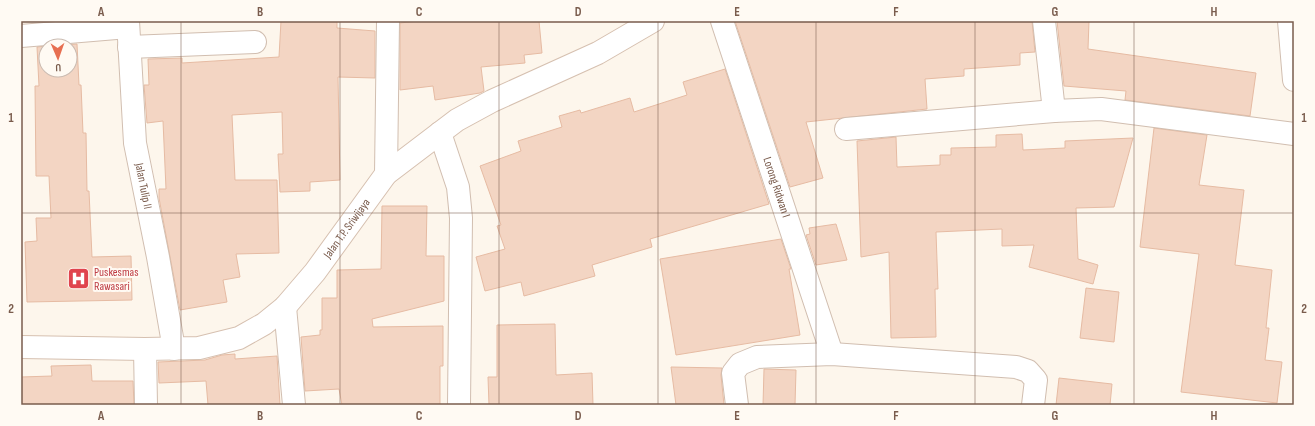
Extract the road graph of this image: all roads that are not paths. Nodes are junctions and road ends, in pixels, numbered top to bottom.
1 (388, 21) edge
2 (652, 21) edge
3 (722, 21) edge
4 (1044, 21) edge
5 (1289, 21) edge
6 (128, 32) edge
7 (21, 36) edge
8 (255, 42) dead end
9 (1294, 80) edge
10 (1054, 111) junction
11 (846, 129) dead end
12 (440, 133) junction
13 (1294, 134) edge
14 (386, 174) junction
15 (285, 307) junction
16 (21, 347) edge
17 (145, 349) junction
18 (174, 349) junction
19 (832, 354) junction
20 (146, 405) edge
21 (294, 405) edge
22 (459, 405) edge
23 (737, 405) edge
24 (1033, 405) edge

1 - 14 street
2 - 12 street, Jalan T.P. Sriwijaya
3 - 19 street, Lorong Ridwan I
4 - 10 street
5 - 9 street
6 - 7 street
6 - 8 street
6 - 18 street, Jalan Tulip II
10 - 11 street
10 - 13 street
12 - 14 street, Jalan T.P. Sriwijaya
12 - 22 street
14 - 15 street, Jalan T.P. Sriwijaya
15 - 18 street, Jalan T.P. Sriwijaya
15 - 21 street
16 - 17 street, Jalan T.P. Sriwijaya
17 - 18 street, Jalan T.P. Sriwijaya
17 - 20 street
19 - 23 street
19 - 24 street

